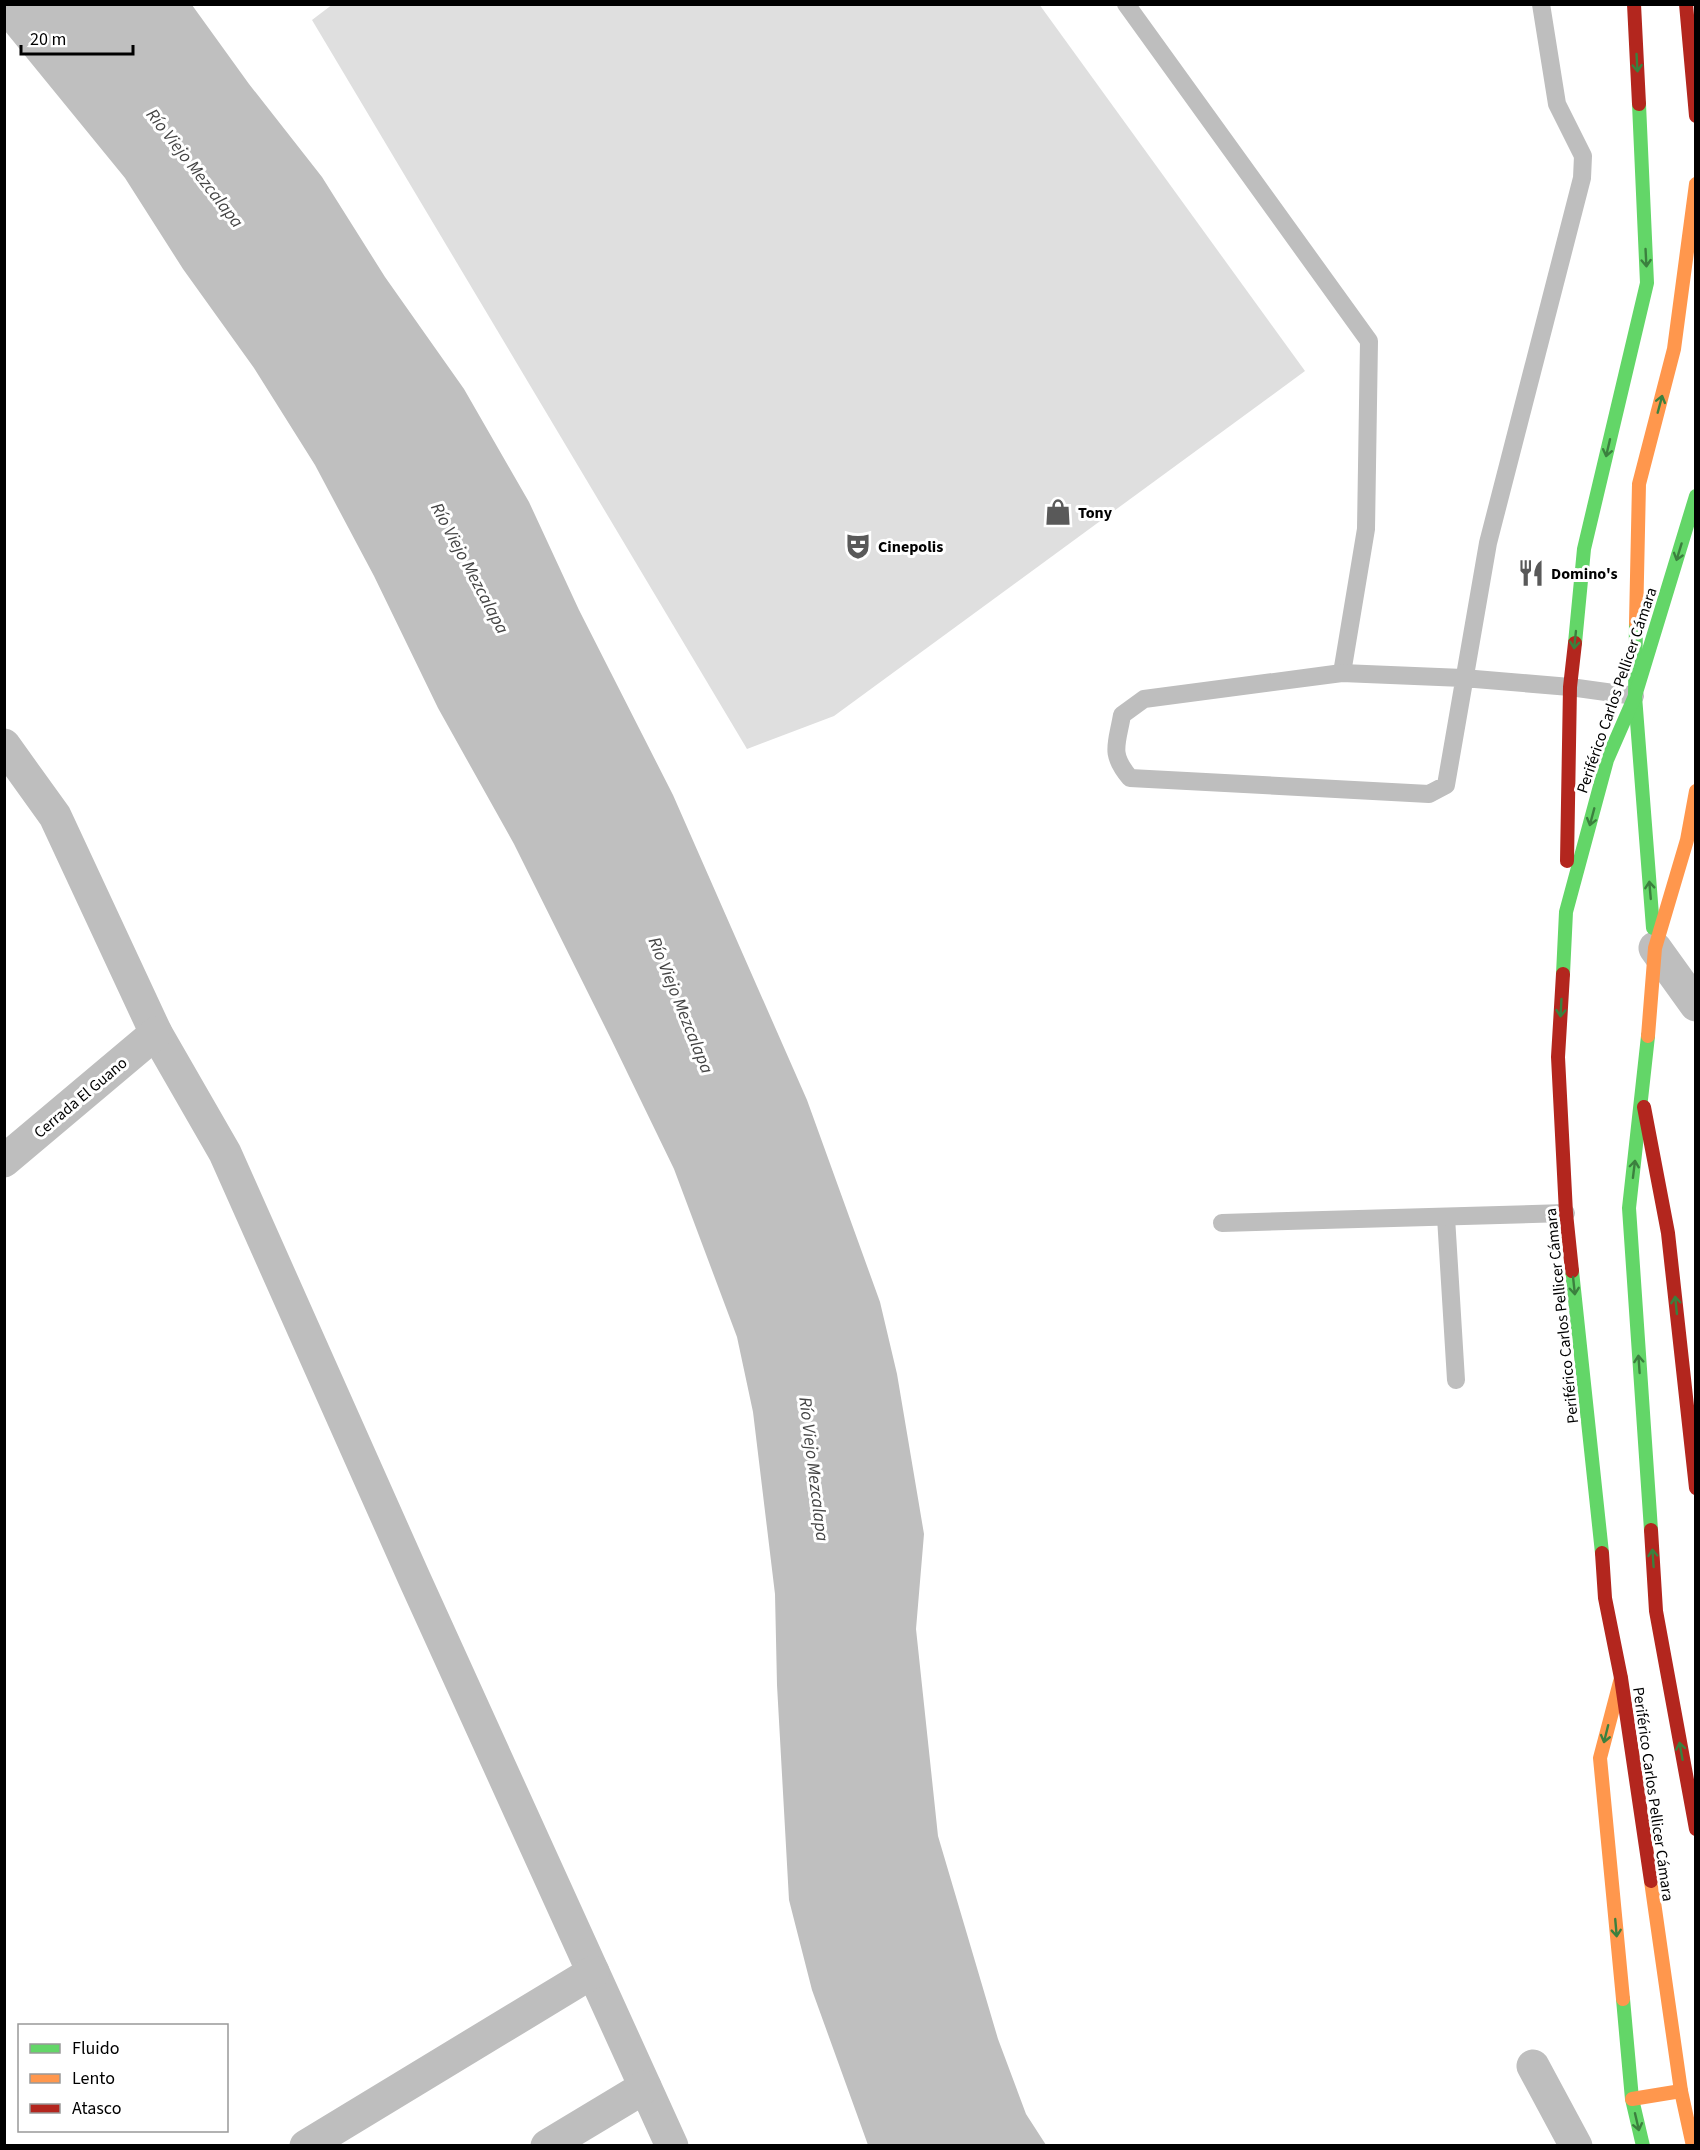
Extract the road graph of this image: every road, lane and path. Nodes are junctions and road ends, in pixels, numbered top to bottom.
1 (1126, 4) edge
2 (1541, 4) edge
3 (1634, 4) edge
4 (1686, 4) edge
5 (1695, 116) edge
6 (1695, 184) edge
7 (1695, 496) edge
8 (1342, 673) junction
9 (1463, 678) junction
10 (1570, 687) junction
11 (1635, 696) junction
12 (4, 745) edge
13 (1695, 791) edge
14 (1691, 838) edge
15 (1566, 912) junction
16 (1655, 948) junction
17 (1695, 1005) edge
18 (156, 1033) junction
19 (1642, 1099) junction
20 (4, 1161) edge
21 (1566, 1213) junction
22 (1446, 1217) junction
23 (1222, 1223) dead end
24 (1456, 1380) dead end
25 (1695, 1488) edge
26 (1621, 1678) junction
27 (1695, 1829) edge
28 (593, 1972) junction
29 (1533, 2066) dead end
30 (645, 2087) junction
31 (1681, 2091) junction
32 (1632, 2099) junction
33 (306, 2145) edge
34 (547, 2145) edge
35 (672, 2145) edge
36 (1576, 2145) edge
37 (1643, 2145) edge
38 (1693, 2145) edge

1 - 8 lane
2 - 9 lane
3 -> 10 main road
4 - 5 main road
11 -> 6 main road
7 -> 11 main road, Periférico Carlos Pellicer Cámara
8 - 9 lane
8 - 9 lane
9 - 10 lane
10 - 11 lane
10 - 15 main road
11 -> 15 main road, Periférico Carlos Pellicer Cámara
16 -> 11 main road
12 - 18 street
13 - 14 main road, Periférico Carlos Pellicer Cámara
14 - 16 main road, Periférico Carlos Pellicer Cámara
15 -> 21 main road, Periférico Carlos Pellicer Cámara
16 - 17 street
16 - 19 main road, Periférico Carlos Pellicer Cámara
18 - 20 street, Cerrada El Guano
18 - 28 street
25 -> 19 main road
27 -> 19 main road, Periférico Carlos Pellicer Cámara
21 - 22 lane
21 -> 26 main road, Periférico Carlos Pellicer Cámara
22 - 23 lane
22 - 24 lane
26 - 31 main road, Periférico Carlos Pellicer Cámara
26 -> 32 main road
28 - 30 street
28 - 33 street
29 - 36 street
30 - 34 street
30 - 35 street
31 - 32 main road
31 - 38 main road, Periférico Carlos Pellicer Cámara
32 -> 37 main road

